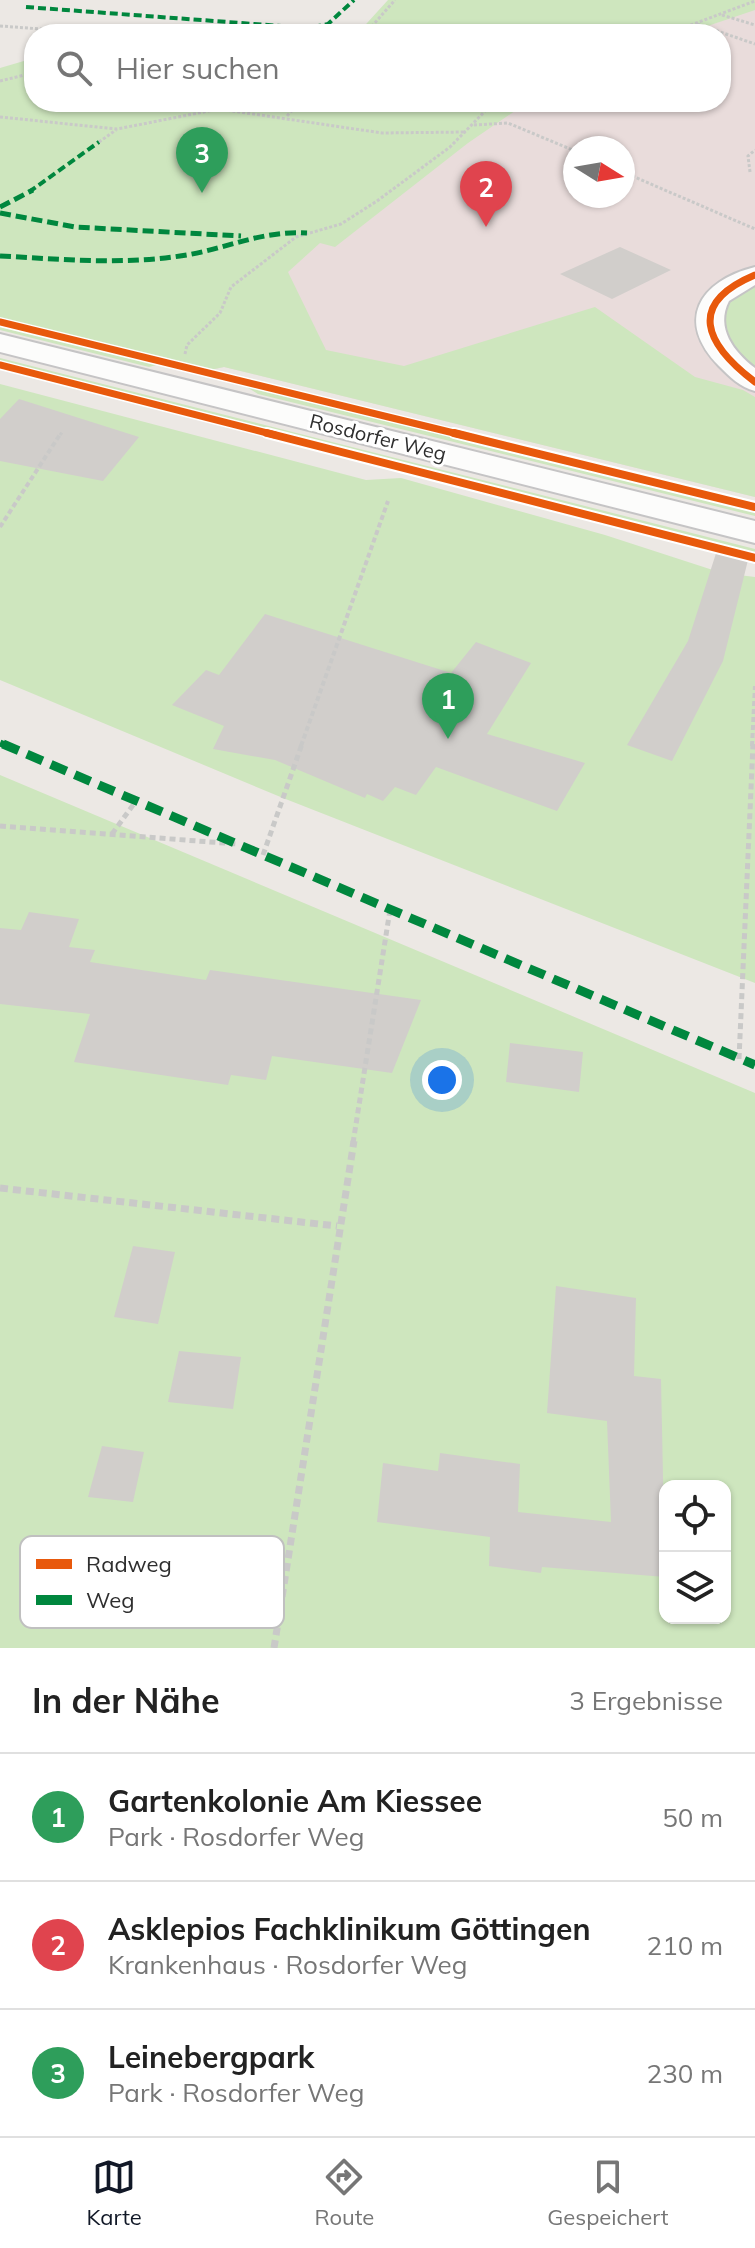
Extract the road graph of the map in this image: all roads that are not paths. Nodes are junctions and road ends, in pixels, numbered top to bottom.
1 (755, 275) edge
2 (0, 343) edge
3 (755, 382) edge
4 (755, 532) edge

1 - 3 street
2 - 4 main road, Rosdorfer Weg

